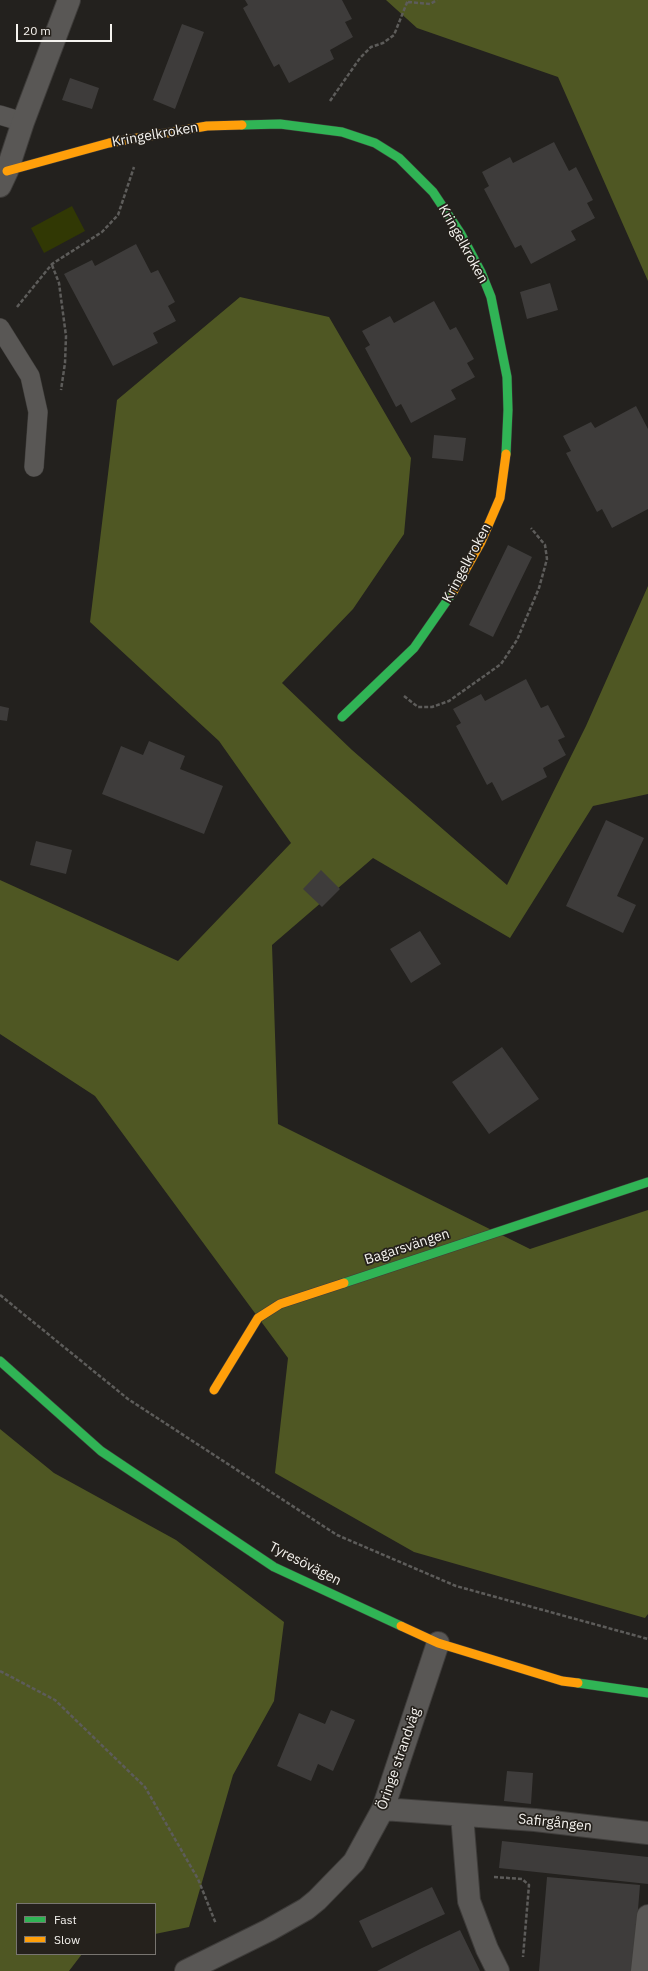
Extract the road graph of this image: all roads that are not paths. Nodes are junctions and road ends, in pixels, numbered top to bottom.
1 (69, 0) edge
2 (0, 115) edge
3 (23, 122) junction
4 (4, 179) edge
5 (0, 328) edge
6 (34, 467) dead end
7 (342, 717) dead end
8 (648, 1182) edge
9 (0, 1361) edge
10 (214, 1390) dead end
11 (438, 1643) junction
12 (648, 1693) edge
13 (383, 1809) junction
14 (462, 1815) junction
15 (648, 1833) edge
16 (648, 1916) edge
17 (186, 1971) edge
18 (498, 1971) edge
19 (642, 1971) edge

1 - 3 street, Kringelkroken
2 - 3 lane
3 - 4 street, Kringelkroken
4 - 7 street, Kringelkroken
5 - 6 lane
8 - 10 street, Bagarsvängen
9 - 11 street, Tyresövägen
11 - 12 street, Tyresövägen
11 - 13 street, Öringe strandväg
13 - 14 street, Safirgången
13 - 17 street, Öringe strandväg
14 - 15 street, Safirgången
14 - 18 street
16 - 19 street

